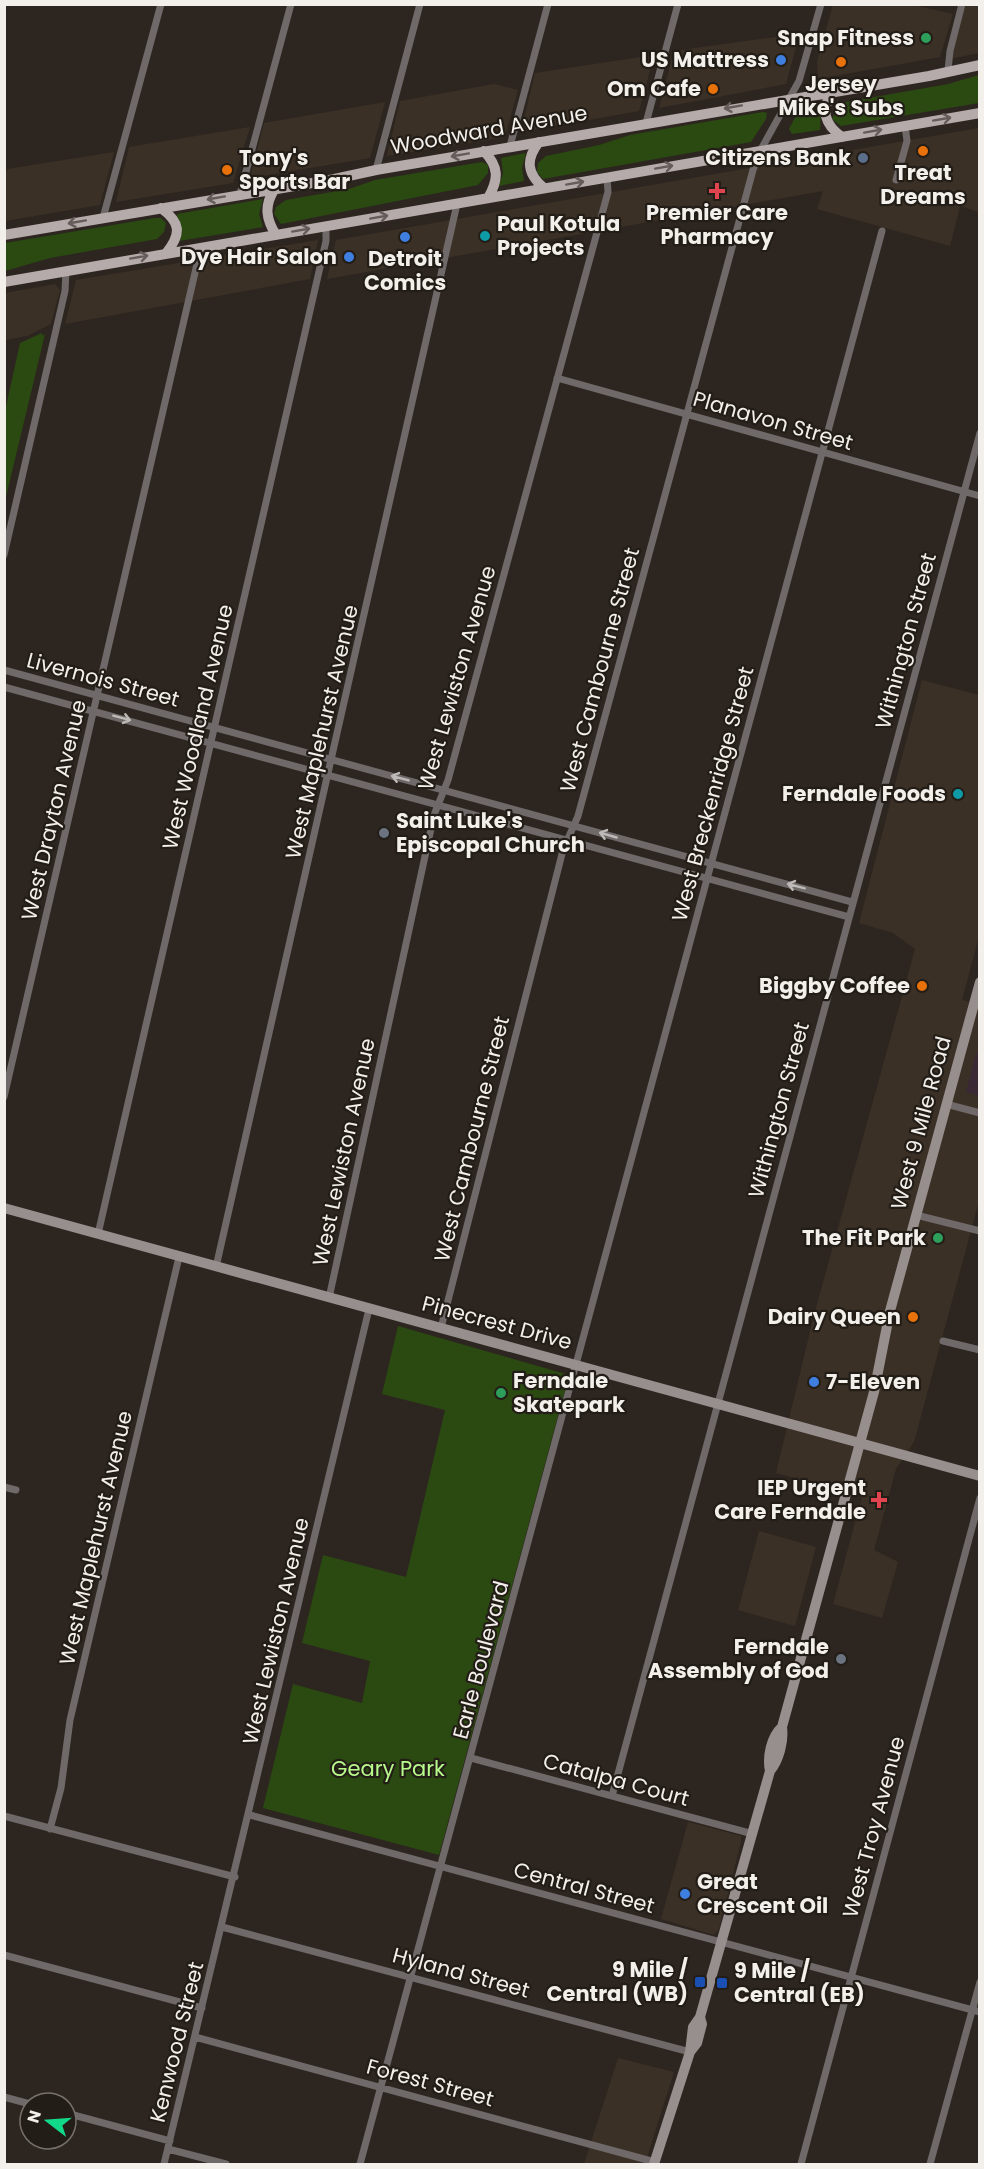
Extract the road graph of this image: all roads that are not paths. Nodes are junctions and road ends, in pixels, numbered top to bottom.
1 (162, 4) edge
2 (291, 4) edge
3 (420, 4) edge
4 (548, 4) edge
5 (678, 4) edge
6 (820, 4) edge
7 (962, 4) edge
8 (980, 65) edge
9 (948, 70) junction
10 (832, 93) junction
11 (791, 98) junction
12 (980, 113) edge
13 (646, 123) junction
14 (905, 125) junction
15 (842, 137) junction
16 (539, 142) junction
17 (510, 146) junction
18 (484, 151) junction
19 (760, 151) junction
20 (376, 170) junction
21 (607, 177) junction
22 (896, 180) dead end
23 (544, 188) junction
24 (274, 190) junction
25 (240, 194) junction
26 (488, 198) junction
27 (457, 204) junction
28 (161, 208) junction
29 (103, 218) junction
30 (326, 226) junction
31 (882, 231) dead end
32 (4, 235) edge
33 (276, 235) junction
34 (197, 249) junction
35 (167, 252) junction
36 (66, 271) junction
37 (4, 282) edge
38 (557, 378) junction
39 (687, 414) junction
40 (980, 433) edge
41 (822, 452) junction
42 (964, 491) junction
43 (980, 496) edge
44 (4, 555) edge
45 (4, 670) edge
46 (4, 687) edge
47 (97, 695) junction
48 (93, 710) junction
49 (214, 728) junction
50 (211, 742) junction
51 (332, 760) junction
52 (329, 775) junction
53 (444, 790) junction
54 (438, 804) junction
55 (574, 825) junction
56 (568, 840) junction
57 (711, 863) junction
58 (707, 878) junction
59 (852, 902) junction
60 (849, 917) junction
61 (980, 982) edge
62 (4, 1097) edge
63 (946, 1104) junction
64 (980, 1113) edge
65 (4, 1208) edge
66 (916, 1215) junction
67 (980, 1232) edge
68 (98, 1234) junction
69 (179, 1257) junction
70 (216, 1267) junction
71 (329, 1298) junction
72 (369, 1309) junction
73 (441, 1328) junction
74 (943, 1341) dead end
75 (980, 1350) edge
76 (577, 1365) junction
77 (718, 1403) junction
78 (860, 1442) junction
79 (980, 1476) edge
80 (4, 1487) edge
81 (16, 1490) dead end
82 (980, 1498) edge
83 (471, 1758) junction
84 (612, 1796) junction
85 (250, 1815) junction
86 (4, 1816) edge
87 (51, 1828) junction
88 (753, 1834) junction
89 (441, 1866) junction
90 (235, 1877) junction
91 (222, 1927) junction
92 (722, 1942) junction
93 (4, 1955) edge
94 (410, 1977) junction
95 (851, 1978) junction
96 (980, 1982) edge
97 (202, 2008) junction
98 (976, 2011) edge
99 (195, 2037) junction
100 (690, 2052) junction
101 (381, 2087) junction
102 (78, 2116) edge
103 (170, 2141) junction
104 (168, 2149) junction
105 (655, 2163) edge
106 (164, 2164) edge
107 (226, 2164) edge
108 (360, 2164) edge
109 (801, 2164) edge
110 (930, 2164) edge

1 - 29 street
2 - 25 street
3 - 20 street
4 - 17 street
5 - 13 street
6 - 11 street, West Cambourne Street
7 - 9 street
8 - 9 main road, Woodward Avenue
9 - 10 main road, Woodward Avenue
10 - 11 main road, Woodward Avenue
10 - 15 main road
11 -> 13 main road, Woodward Avenue
11 - 19 street, West Cambourne Street
14 -> 12 main road
13 - 16 main road, Woodward Avenue
15 -> 14 main road
14 - 22 street
15 - 19 main road
16 - 17 main road, Woodward Avenue
16 - 23 main road
17 - 18 main road, Woodward Avenue
18 -> 20 main road, Woodward Avenue
18 - 26 main road
21 -> 19 main road
19 - 39 street, West Cambourne Street
20 - 24 main road, Woodward Avenue
23 -> 21 main road
21 - 38 street, West Lewiston Avenue
23 - 26 main road
24 - 25 main road, Woodward Avenue
24 - 33 main road
25 -> 28 main road, Woodward Avenue
26 - 27 main road
30 -> 27 main road
27 - 51 street, West Maplehurst Avenue
28 - 29 main road, Woodward Avenue
28 - 35 main road
29 -> 32 main road, Woodward Avenue
33 -> 30 main road
30 - 49 street, West Woodland Avenue
31 - 41 street, West Breckenridge Street
33 - 34 main road
34 - 35 main road
34 - 47 street, West Drayton Avenue
36 -> 35 main road
36 - 37 main road
36 - 44 street
38 - 39 street, Planavon Street
38 - 53 street, West Lewiston Avenue
39 - 41 street, Planavon Street
39 - 55 street, West Cambourne Street
40 - 42 street, Withington Street
41 - 42 street, Planavon Street
41 - 57 street, West Breckenridge Street
42 - 43 street, Planavon Street
42 - 59 street, Withington Street
45 - 47 street, Livernois Street
46 - 48 street, Livernois Street
47 - 48 street, West Drayton Avenue
47 - 49 street, Livernois Street
48 -> 50 street, Livernois Street
48 - 62 street, West Drayton Avenue
49 - 50 street, West Woodland Avenue
49 - 51 street, Livernois Street
50 - 52 street, Livernois Street
50 - 68 street, West Woodland Avenue
51 - 52 street, West Maplehurst Avenue
53 -> 51 street, Livernois Street
52 - 54 street, Livernois Street
52 - 70 street, West Maplehurst Avenue
53 - 54 street, West Lewiston Avenue
53 - 55 street, Livernois Street
54 - 56 street, Livernois Street
54 - 71 street, West Lewiston Avenue
55 - 56 street, West Cambourne Street
57 -> 55 street, Livernois Street
56 - 58 street, Livernois Street
56 - 73 street, West Cambourne Street
57 - 58 street, West Breckenridge Street
59 -> 57 street, Livernois Street
58 - 60 street, Livernois Street
58 - 76 street, West Breckenridge Street
59 - 60 street, Withington Street
60 - 77 street, Withington Street
61 - 63 main road, West 9 Mile Road
63 - 64 street
63 - 66 main road, West 9 Mile Road
65 - 68 main road, Pinecrest Drive
66 - 67 street
66 - 78 main road, West 9 Mile Road
68 - 69 main road, Pinecrest Drive
69 - 70 main road, Pinecrest Drive
69 - 87 street, West Maplehurst Avenue
70 - 71 main road, Pinecrest Drive
71 - 72 main road, Pinecrest Drive
72 - 73 main road, Pinecrest Drive
72 - 85 street, West Lewiston Avenue
73 - 76 main road, Pinecrest Drive
74 - 75 street
76 - 77 main road, Pinecrest Drive
76 - 83 street, Earle Boulevard
77 - 78 main road, Pinecrest Drive
77 - 84 street, Withington Street
78 - 79 main road, Pinecrest Drive
78 - 88 main road, West 9 Mile Road
80 - 81 street
82 - 95 street, West Troy Avenue
83 - 84 street, Catalpa Court
83 - 89 street, Earle Boulevard
84 - 88 street, Catalpa Court
85 - 89 street, Central Street
85 - 90 street, West Lewiston Avenue
86 - 87 street
87 - 90 street
88 - 92 main road, West 9 Mile Road
89 - 92 street, Central Street
89 - 94 street, Earle Boulevard
90 - 91 street, West Lewiston Avenue
91 - 94 street, Hyland Street
91 - 97 street, Kenwood Street
92 - 95 street, Central Street
92 - 100 main road, West 9 Mile Road
93 - 97 street
94 - 100 street, Hyland Street
94 - 101 street, Earle Boulevard
95 - 98 street, Central Street
95 - 109 street, West Troy Avenue
96 - 98 street
97 - 99 street, Kenwood Street
98 - 110 street
99 - 101 street, Forest Street
99 - 103 street, Kenwood Street
100 - 105 main road, West 9 Mile Road
101 - 105 street, Forest Street
101 - 108 street, Earle Boulevard
102 - 103 street
103 - 104 street, Kenwood Street
104 - 106 street, Kenwood Street
104 - 107 street

